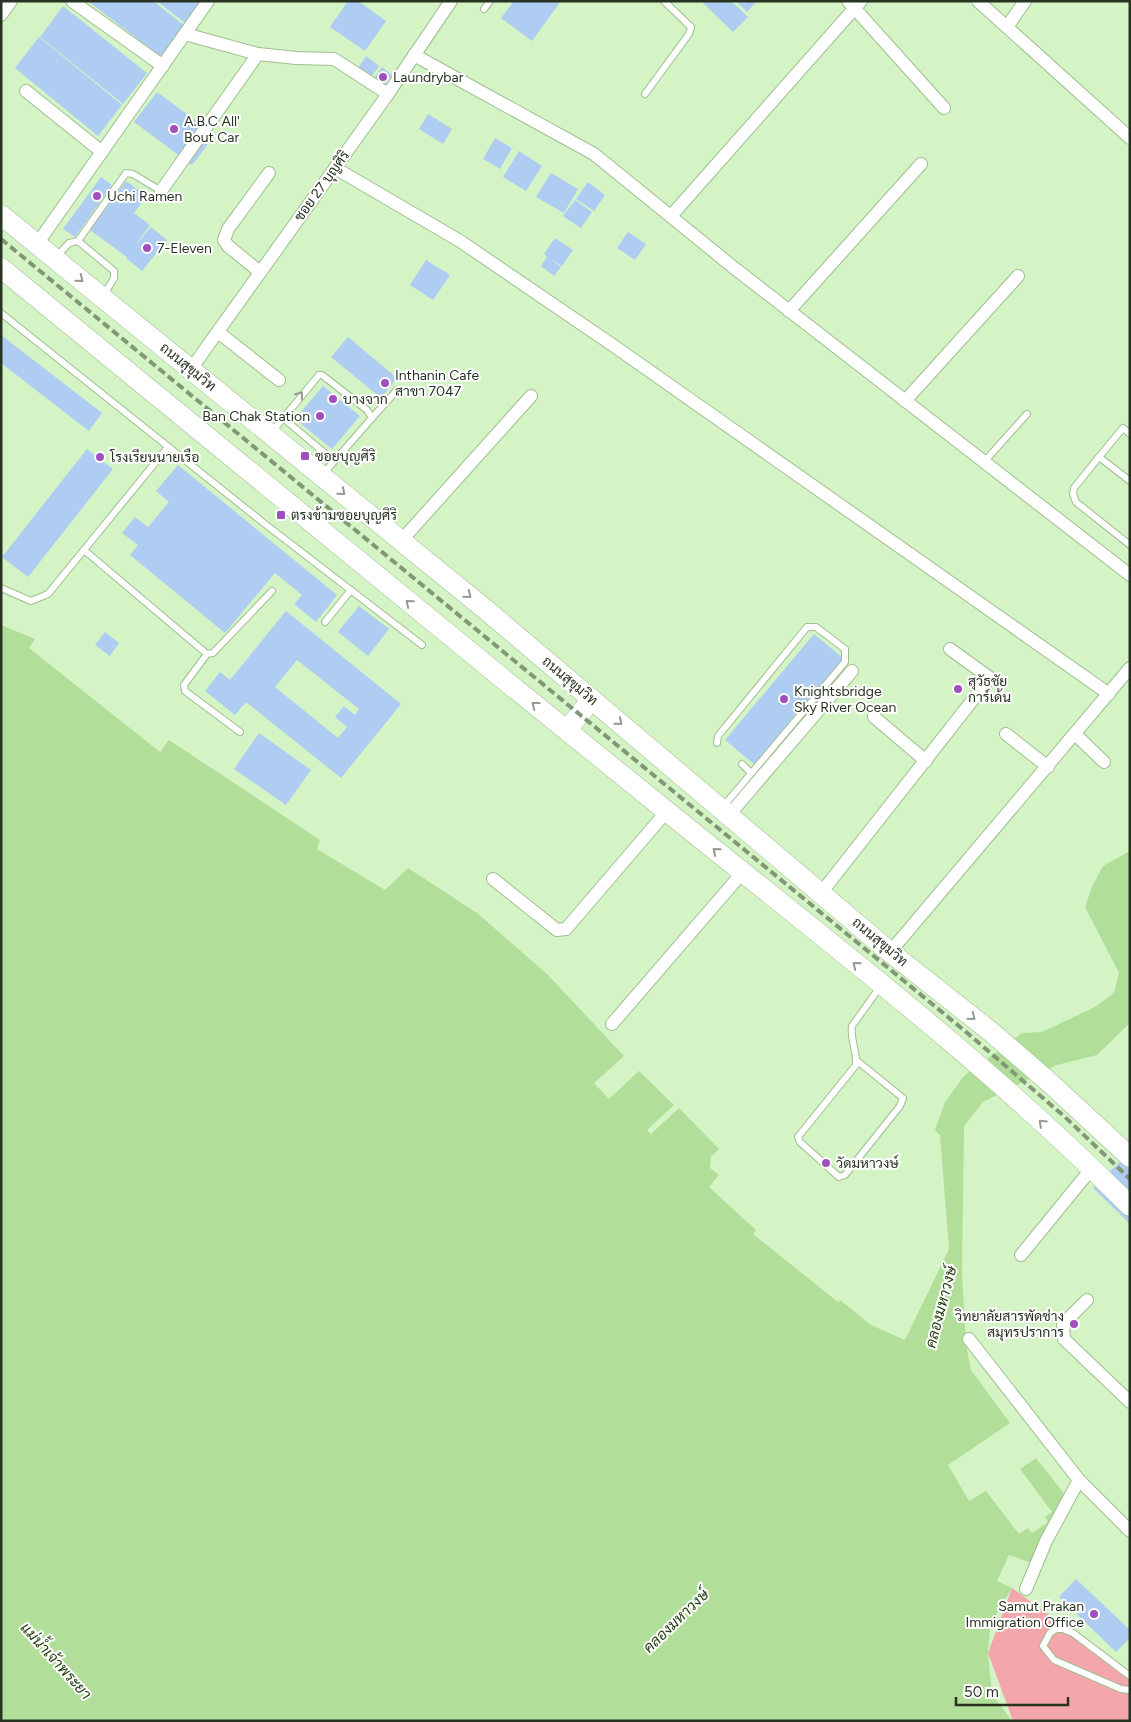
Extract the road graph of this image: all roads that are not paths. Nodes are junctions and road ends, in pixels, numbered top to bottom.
1 (11, 1) edge
2 (72, 1) edge
3 (208, 1) edge
4 (451, 1) edge
5 (490, 1) edge
6 (664, 1) edge
7 (978, 1) edge
8 (1024, 1) edge
9 (855, 4) edge
10 (484, 10) dead end
11 (1, 15) edge
12 (1007, 27) junction
13 (185, 34) junction
14 (258, 54) junction
15 (414, 55) junction
16 (163, 66) junction
17 (26, 91) dead end
18 (388, 94) junction
19 (645, 94) dead end
20 (944, 108) dead end
21 (1130, 138) edge
22 (102, 152) junction
23 (921, 164) dead end
24 (335, 168) junction
25 (269, 173) dead end
26 (161, 191) joint
27 (1, 215) edge
28 (670, 216) junction
29 (78, 241) junction
30 (36, 244) junction
31 (54, 258) junction
32 (1, 268) edge
33 (260, 272) junction
34 (1018, 276) dead end
35 (103, 298) junction
36 (789, 311) junction
37 (1, 313) edge
38 (218, 332) junction
39 (191, 369) junction
40 (279, 380) dead end
41 (397, 390) dead end
42 (530, 396) dead end
43 (905, 401) junction
44 (1027, 414) dead end
45 (283, 418) junction
46 (372, 418) junction
47 (270, 434) junction
48 (1130, 434) edge
49 (168, 447) junction
50 (1100, 457) junction
51 (984, 462) junction
52 (328, 468) junction
53 (1130, 481) edge
54 (401, 541) junction
55 (1130, 545) edge
56 (84, 550) junction
57 (1130, 575) edge
58 (1, 588) edge
59 (351, 590) junction
60 (272, 591) dead end
61 (325, 622) dead end
62 (422, 645) dead end
63 (950, 649) dead end
64 (207, 654) junction
65 (1130, 668) edge
66 (852, 672) dead end
67 (1109, 694) junction
68 (592, 699) junction
69 (874, 717) dead end
70 (567, 730) junction
71 (240, 732) dead end
72 (1006, 734) dead end
73 (1075, 734) junction
74 (718, 743) dead end
75 (926, 761) junction
76 (1104, 762) dead end
77 (742, 764) dead end
78 (1048, 767) junction
79 (751, 773) junction
80 (667, 812) junction
81 (725, 812) junction
82 (743, 872) junction
83 (493, 879) dead end
84 (821, 893) junction
85 (890, 952) junction
86 (882, 985) junction
87 (612, 1024) dead end
88 (856, 1060) junction
89 (1130, 1157) edge
90 (1085, 1162) junction
91 (1130, 1206) edge
92 (1021, 1255) dead end
93 (1087, 1300) dead end
94 (970, 1340) dead end
95 (1130, 1402) edge
96 (1079, 1480) junction
97 (1130, 1531) edge
98 (1026, 1589) dead end
99 (1130, 1676) edge
100 (1130, 1690) edge

1 - 11 street
2 - 16 street
3 - 13 street
4 - 15 street, ซอย 27 บุญศิริ
5 - 10 lane
6 - 19 lane
7 - 12 street
8 - 12 street
9 - 20 street
9 - 28 street
12 - 21 street
13 - 14 street
13 - 16 street
14 - 18 street
14 - 26 street
15 - 18 street, ซอย 27 บุญศิริ
15 - 28 street
16 - 22 street
17 - 22 street
18 - 24 street, ซอย 27 บุญศิริ
22 - 30 street
23 - 36 street
24 - 33 street, ซอย 27 บุญศิริ
24 - 67 street
25 - 33 street
26 - 29 lane
27 - 30 highway, ถนนสุขุมวิท
28 - 36 street
29 - 31 lane
29 - 35 lane
30 - 31 highway, ถนนสุขุมวิท
31 -> 35 highway, ถนนสุขุมวิท
70 -> 32 highway
33 - 38 street, ซอย 27 บุญศิริ
34 - 43 street
35 - 39 highway, ถนนสุขุมวิท
36 - 43 street
37 - 49 lane
38 - 39 street, ซอย 27 บุญศิริ
38 - 40 street
39 - 47 highway, ถนนสุขุมวิท
41 - 46 lane
42 - 54 street
43 - 51 street
44 - 51 lane
45 -> 46 lane
45 - 47 lane
45 - 52 lane
46 - 52 lane
47 - 52 highway, ถนนสุขุมวิท
48 - 50 lane
49 - 56 lane
49 - 59 lane
50 - 53 lane
50 - 55 lane
51 - 57 street
52 -> 54 highway, ถนนสุขุมวิท
54 -> 68 highway, ถนนสุขุมวิท
56 - 58 lane
56 - 64 lane
59 - 61 lane
59 - 62 lane
60 - 64 lane
63 - 75 street
64 - 71 lane
65 - 67 street
66 - 81 street
67 - 73 street
68 - 70 highway
68 -> 81 highway, ถนนสุขุมวิท
69 - 75 street
70 - 80 highway
72 - 78 street
73 - 76 street
73 - 78 street
74 - 79 lane
75 - 84 street
77 - 79 lane
78 - 85 street
79 - 81 lane
82 -> 80 highway
80 - 83 street
81 - 84 highway, ถนนสุขุมวิท
86 -> 82 highway
82 - 87 street
84 - 85 highway, ถนนสุขุมวิท
85 -> 89 highway, ถนนสุขุมวิท
86 - 88 lane
90 -> 86 highway
88 - 88 lane
90 - 91 highway
90 - 92 street
93 - 95 street
94 - 96 street
96 - 97 street
96 - 98 street
99 - 100 lane

